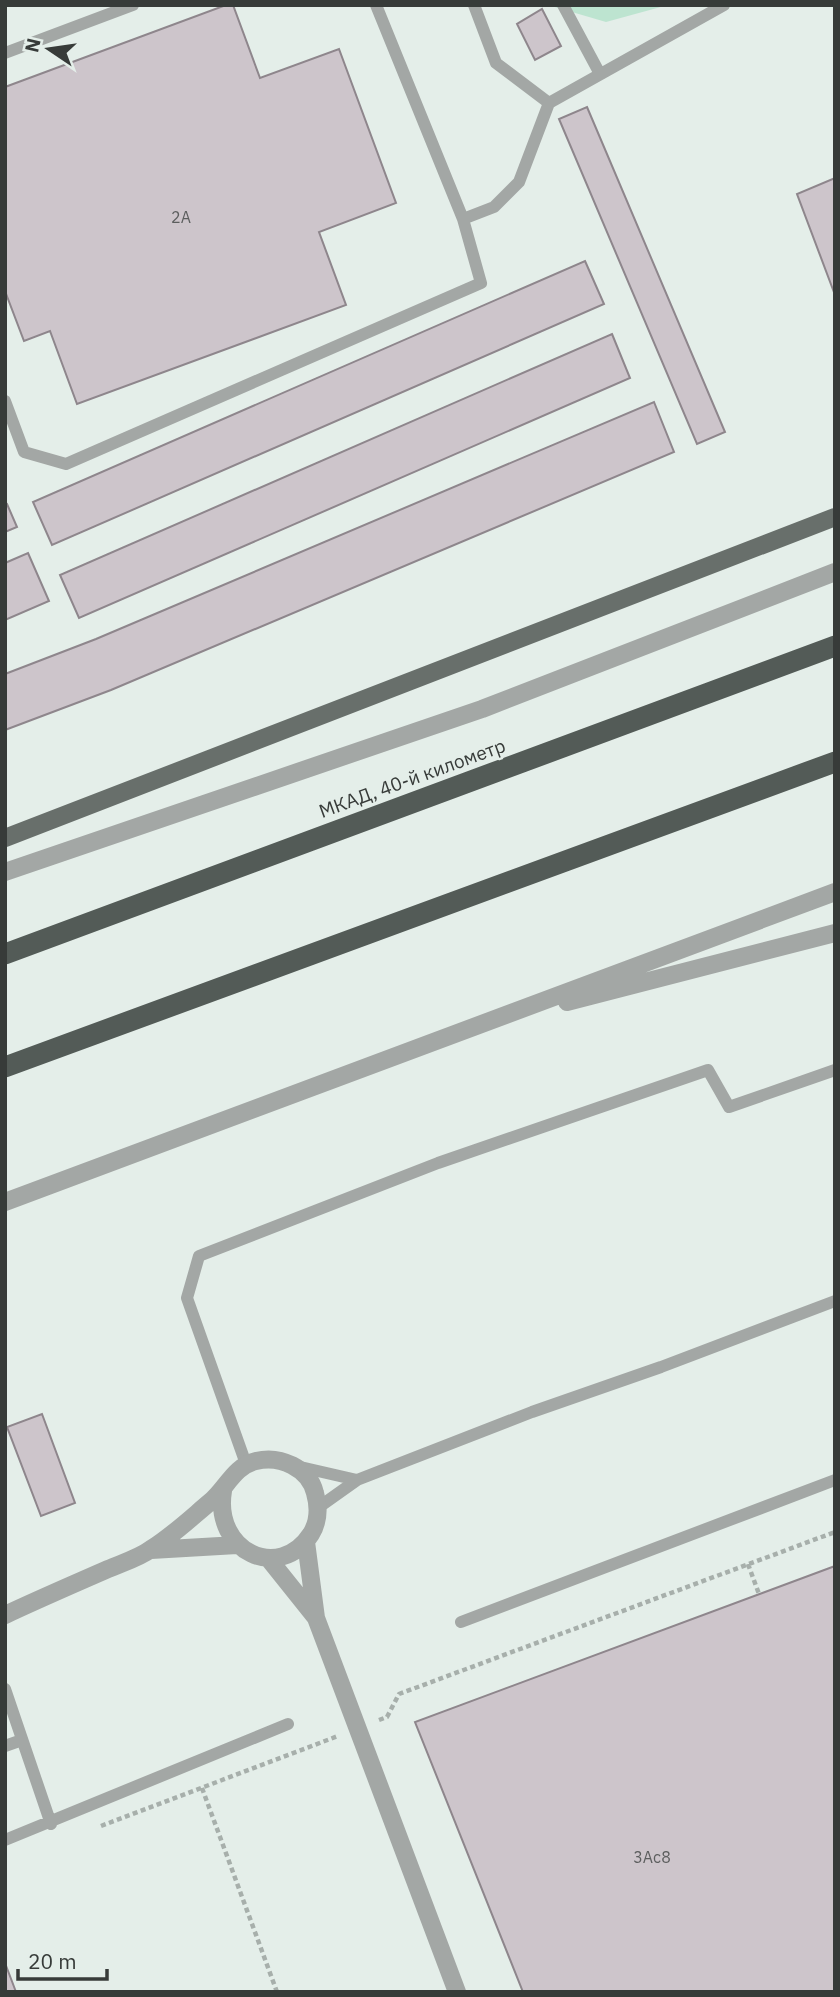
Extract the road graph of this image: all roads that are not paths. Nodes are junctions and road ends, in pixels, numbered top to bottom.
1 (133, 5) edge
2 (376, 5) edge
3 (474, 5) edge
4 (564, 5) edge
5 (724, 5) edge
6 (5, 53) edge
7 (600, 74) junction
8 (548, 103) junction
9 (463, 219) junction
10 (5, 401) edge
11 (835, 517) edge
12 (835, 572) edge
13 (835, 646) edge
14 (835, 762) edge
15 (5, 838) edge
16 (5, 872) edge
17 (835, 892) edge
18 (125, 909) junction
19 (835, 933) edge
20 (5, 943) edge
21 (5, 954) edge
22 (472, 1027) junction
23 (5, 1067) edge
24 (835, 1070) edge
25 (5, 1202) edge
26 (835, 1301) edge
27 (246, 1465) junction
28 (294, 1465) junction
29 (357, 1480) junction
30 (835, 1480) edge
31 (223, 1491) junction
32 (319, 1507) junction
33 (306, 1542) junction
34 (237, 1545) junction
35 (151, 1550) junction
36 (268, 1558) junction
37 (5, 1615) edge
38 (316, 1618) junction
39 (461, 1622) dead end
40 (5, 1689) edge
41 (288, 1724) dead end
42 (22, 1740) junction
43 (5, 1746) edge
44 (51, 1824) junction
45 (5, 1840) edge
46 (457, 1992) edge

1 - 6 lane
2 - 9 lane
3 - 8 lane
4 - 7 lane
5 - 7 lane
7 - 8 lane
8 - 9 lane
9 - 10 lane
11 - 15 main road
12 - 16 street
13 - 18 highway, МКАД, 40-й километр
14 - 23 highway
17 - 22 street
18 - 20 highway
18 - 21 highway, МКАД, 40-й километр
19 - 22 street
22 - 25 street
24 - 27 lane
26 - 29 lane
27 - 28 street
27 - 31 street
28 - 29 lane
28 - 32 street
29 - 32 lane
30 - 39 lane
31 - 34 street
31 - 35 street
32 - 33 street
33 - 36 street
33 - 38 street
34 - 35 street
34 - 36 street
35 - 37 street
36 - 38 street
38 - 46 street
40 - 42 lane
41 - 44 lane
42 - 43 lane
42 - 44 lane
44 - 45 lane

